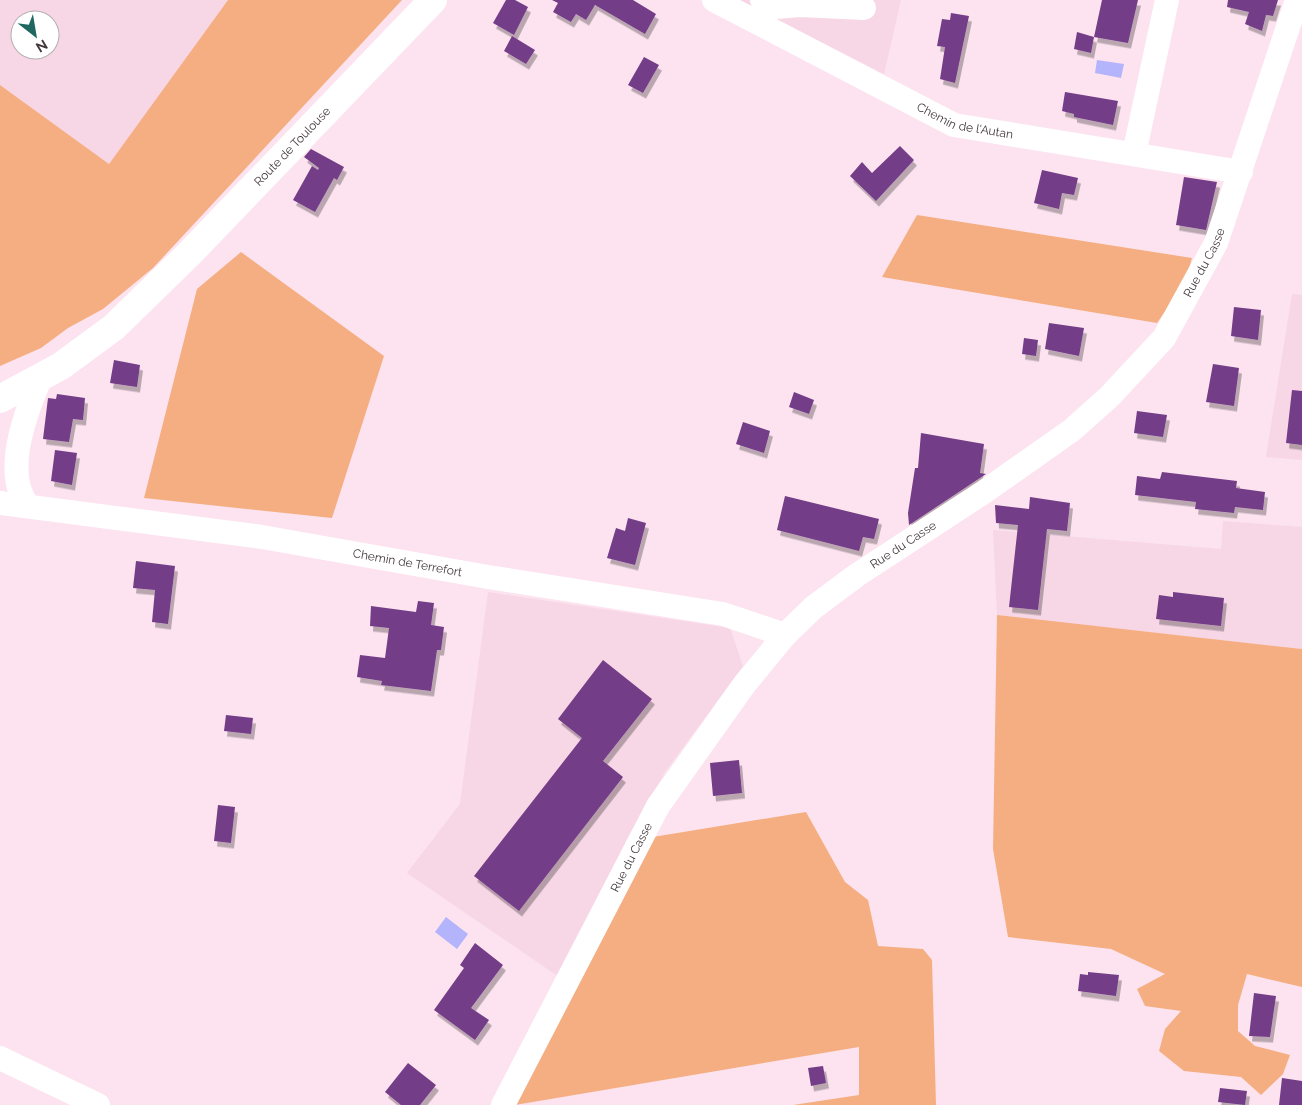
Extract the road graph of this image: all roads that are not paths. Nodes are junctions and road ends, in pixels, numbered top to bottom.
1 (432, 0) edge
2 (714, 0) edge
3 (762, 0) edge
4 (1167, 0) edge
5 (1296, 0) edge
6 (864, 8) dead end
7 (1134, 154) junction
8 (1240, 172) junction
9 (151, 291) junction
10 (41, 377) junction
11 (0, 383) edge
12 (0, 399) edge
13 (0, 503) edge
14 (28, 506) junction
15 (785, 635) junction
16 (0, 1058) edge
17 (98, 1105) edge
18 (503, 1105) edge

1 - 9 main road, Route de Toulouse
2 - 7 street, Chemin de l'Autan
3 - 6 street
4 - 7 street
5 - 8 street, Rue du Casse
7 - 8 street, Chemin de l'Autan
8 - 15 street, Rue du Casse
9 - 10 main road, Route de Toulouse
9 - 11 main road, Route de Toulouse
10 - 12 main road, Route de Toulouse
10 - 14 street
13 - 14 street, Chemin de Terrefort
14 - 15 street, Chemin de Terrefort
15 - 18 street, Rue du Casse
16 - 17 street

